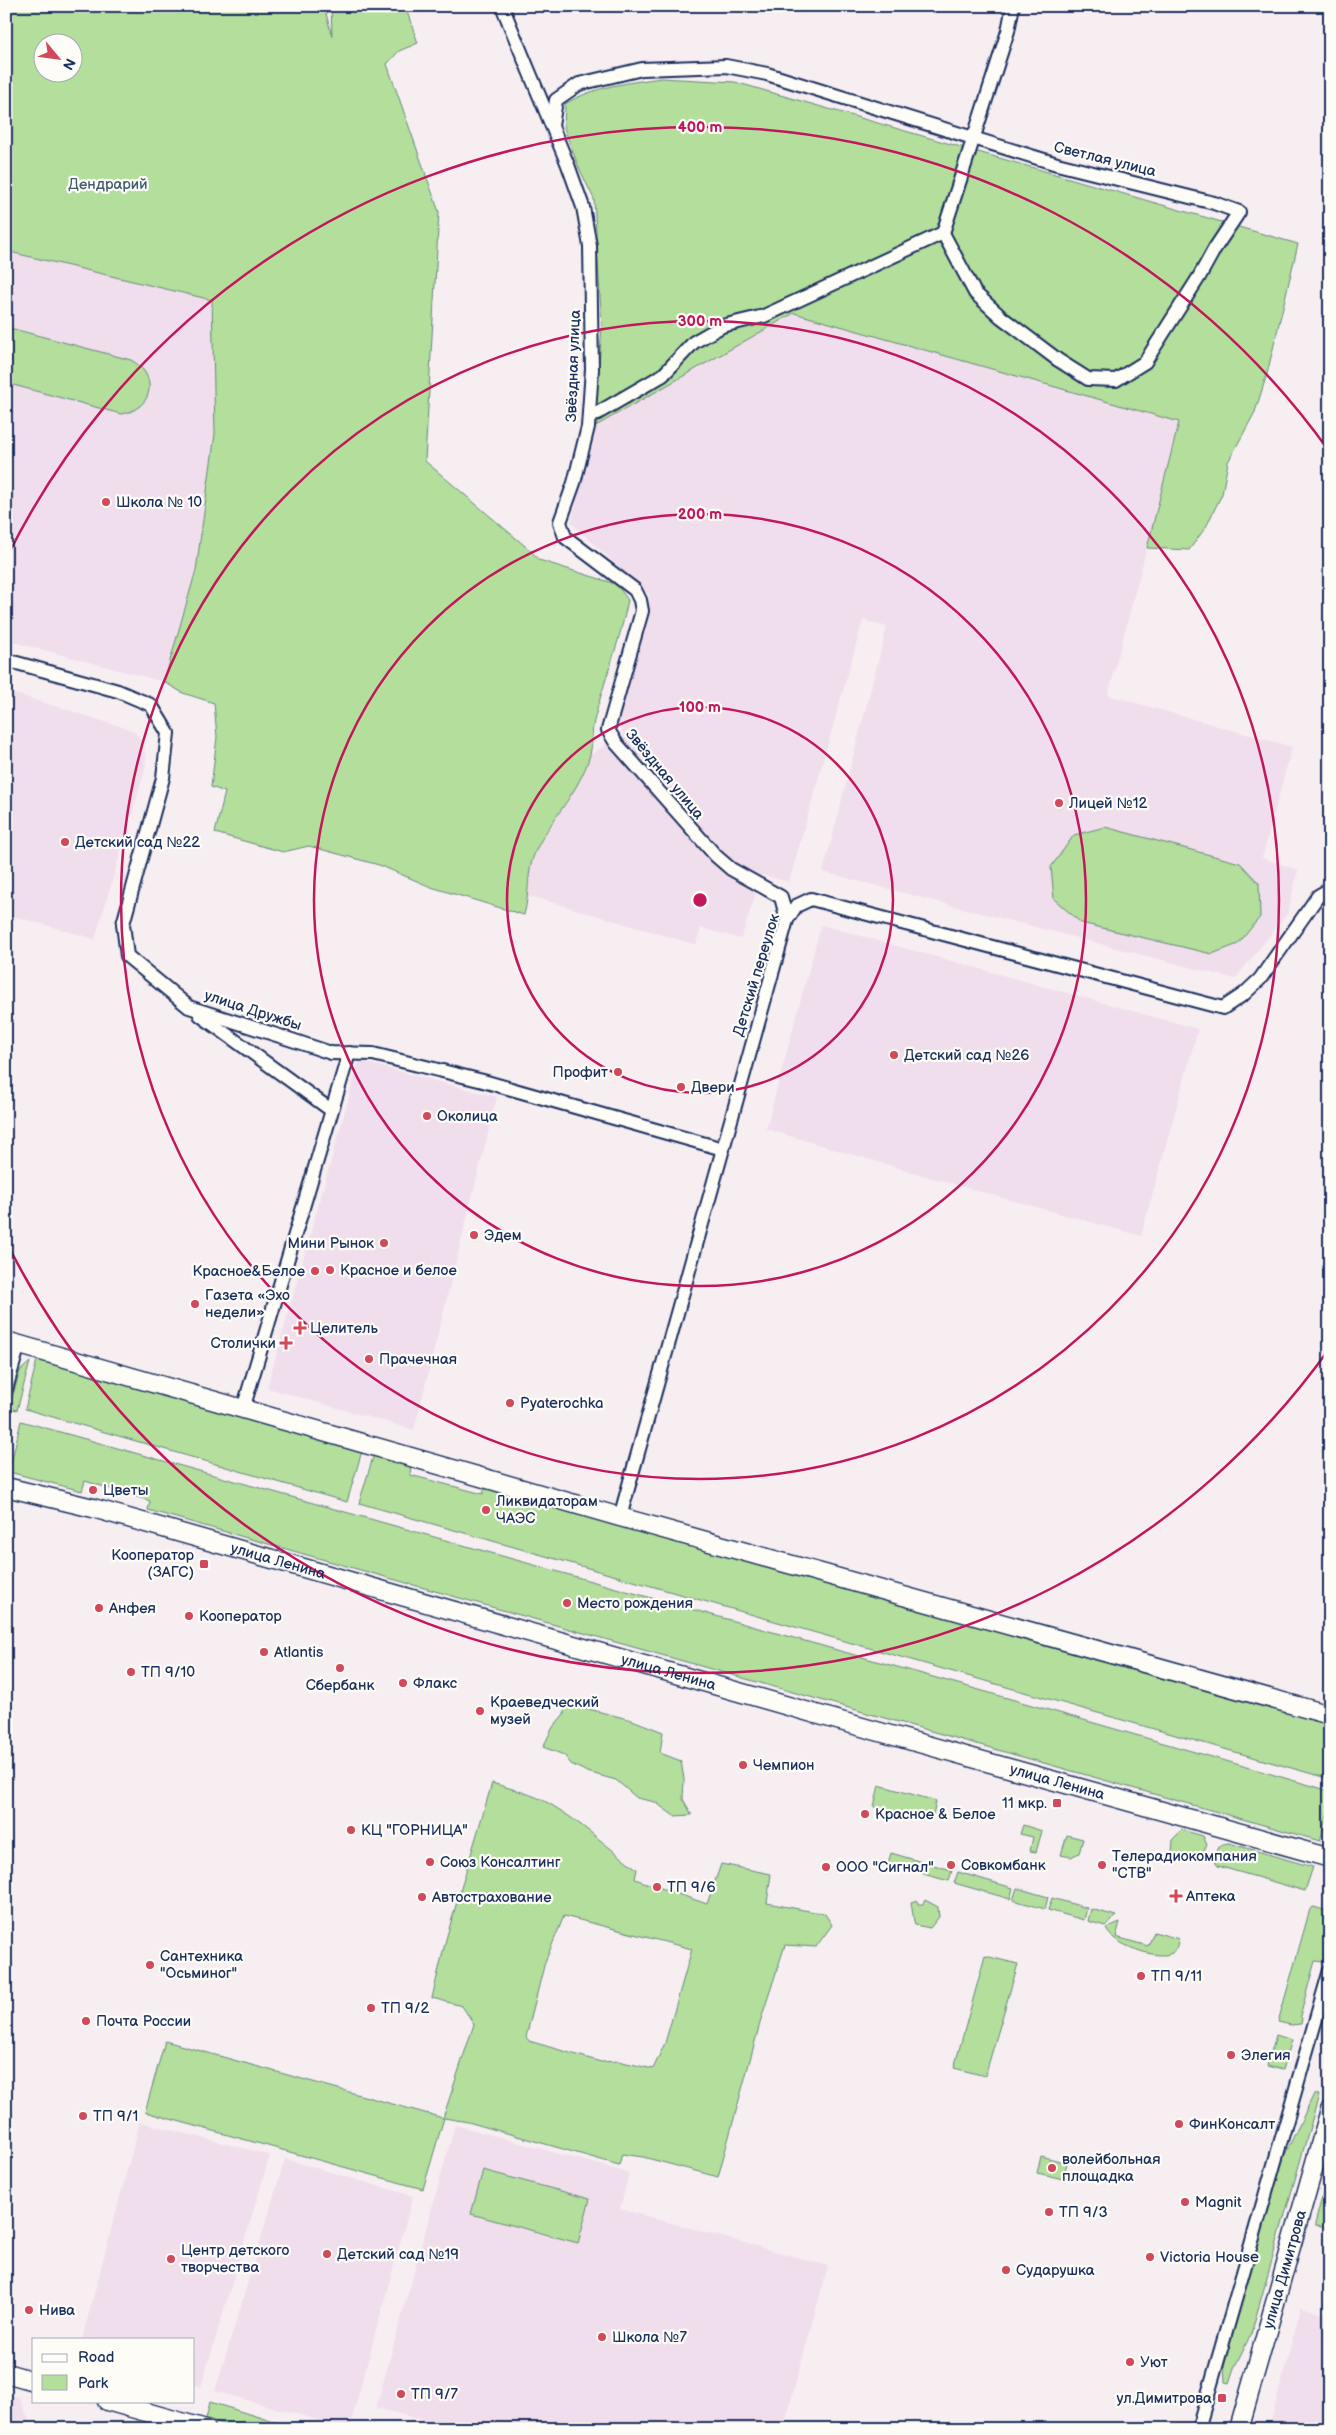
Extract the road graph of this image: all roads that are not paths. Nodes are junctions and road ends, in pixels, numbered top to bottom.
1 (502, 6) edge
2 (1013, 6) edge
3 (552, 126) junction
4 (973, 138) junction
5 (943, 233) junction
6 (589, 418) junction
7 (6, 660) edge
8 (1330, 889) edge
9 (787, 920) junction
10 (189, 1007) junction
11 (349, 1052) junction
12 (332, 1110) junction
13 (723, 1149) junction
14 (13, 1342) edge
15 (6, 1389) edge
16 (243, 1409) junction
17 (6, 1487) edge
18 (620, 1517) junction
19 (1330, 1715) edge
20 (1330, 1858) edge
21 (1330, 1970) edge
22 (1330, 2110) edge
23 (6, 2373) edge
24 (32, 2380) edge
25 (111, 2402) edge
26 (206, 2429) edge
27 (1198, 2429) edge
28 (1239, 2429) edge

1 - 3 street, Звёздная улица
2 - 4 street
3 - 4 street, Светлая улица
3 - 6 street, Звёздная улица
4 - 5 street
4 - 5 street, Светлая улица
5 - 6 street
6 - 9 street, Звёздная улица
7 - 10 street, улица Дружбы
8 - 9 street, Детский переулок
9 - 13 street, Детский переулок
10 - 11 street, улица Дружбы
10 - 12 street
11 - 12 street
11 - 13 street
12 - 16 street
13 - 18 street, Детский переулок
14 - 15 street
14 - 16 main road
16 - 18 main road
17 - 20 main road, улица Ленина
18 - 19 main road
21 - 27 street
22 - 28 main road, улица Димитрова
23 - 24 main road
25 - 26 main road

